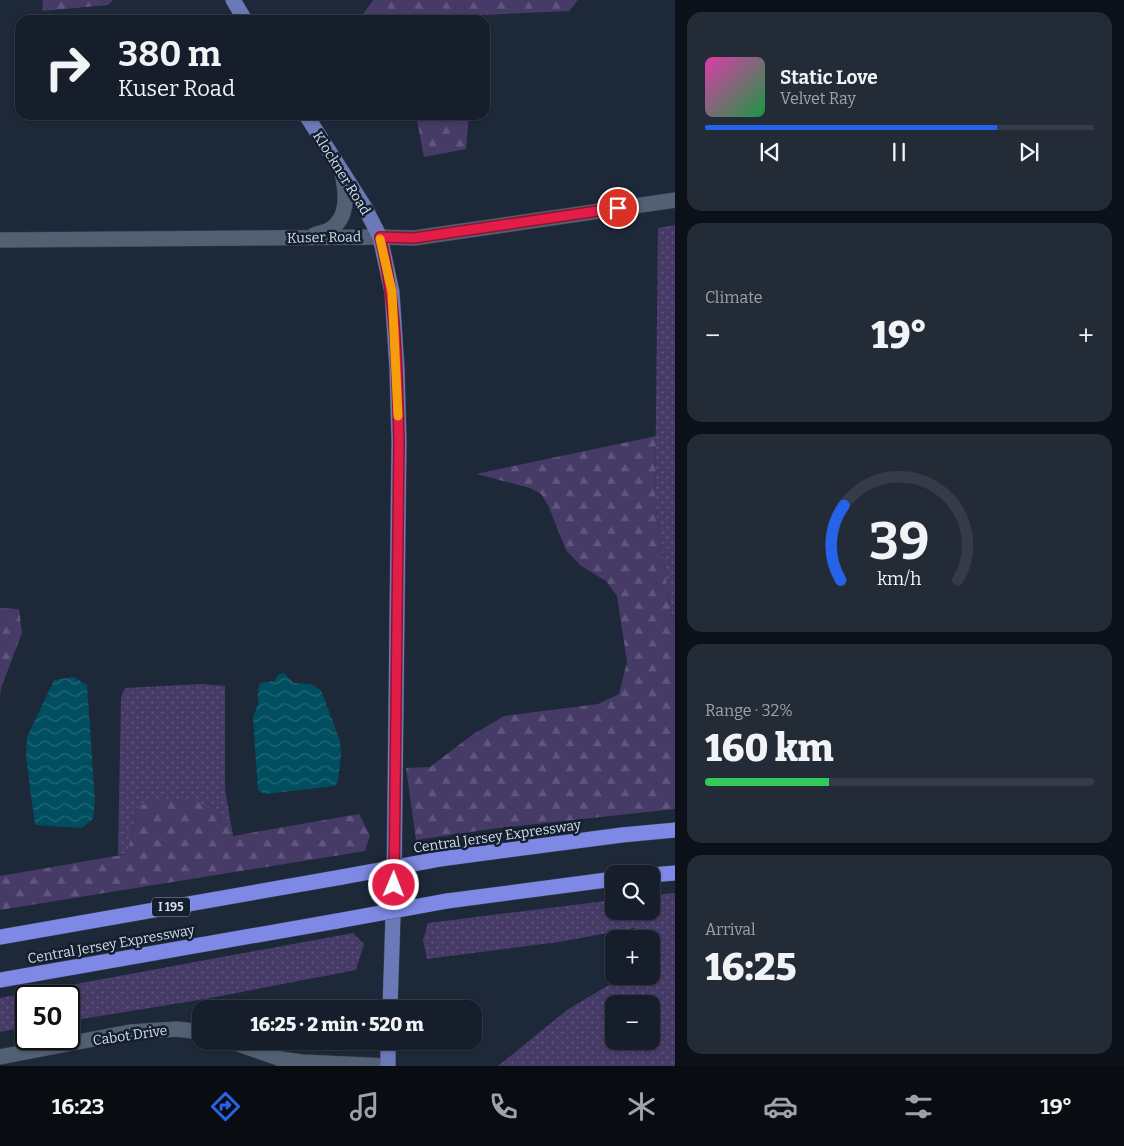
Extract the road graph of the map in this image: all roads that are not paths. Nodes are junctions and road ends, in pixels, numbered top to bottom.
1 (232, 0) edge
2 (242, 15) edge
3 (309, 120) edge
4 (342, 171) junction
5 (675, 200) edge
6 (380, 237) junction
7 (302, 238) junction
8 (0, 240) edge
9 (675, 830) edge
10 (675, 873) edge
11 (660, 874) edge
12 (605, 880) edge
13 (0, 937) edge
14 (0, 980) edge
15 (390, 1000) edge
16 (192, 1031) edge
17 (255, 1050) edge
18 (388, 1050) edge
19 (0, 1057) edge
20 (388, 1066) edge

1 - 2 main road
3 - 4 main road, Klockner Road
4 - 6 main road, Klockner Road
4 - 7 street
5 - 6 street, Kuser Road
6 - 7 street, Kuser Road
6 - 15 main road, Klockner Road
7 - 8 street, Kuser Road
9 - 13 highway, Central Jersey Expressway / I 195, bridge
10 - 11 highway
12 - 14 highway, Central Jersey Expressway, bridge
16 - 19 street, Cabot Drive
17 - 20 street
18 - 20 main road

